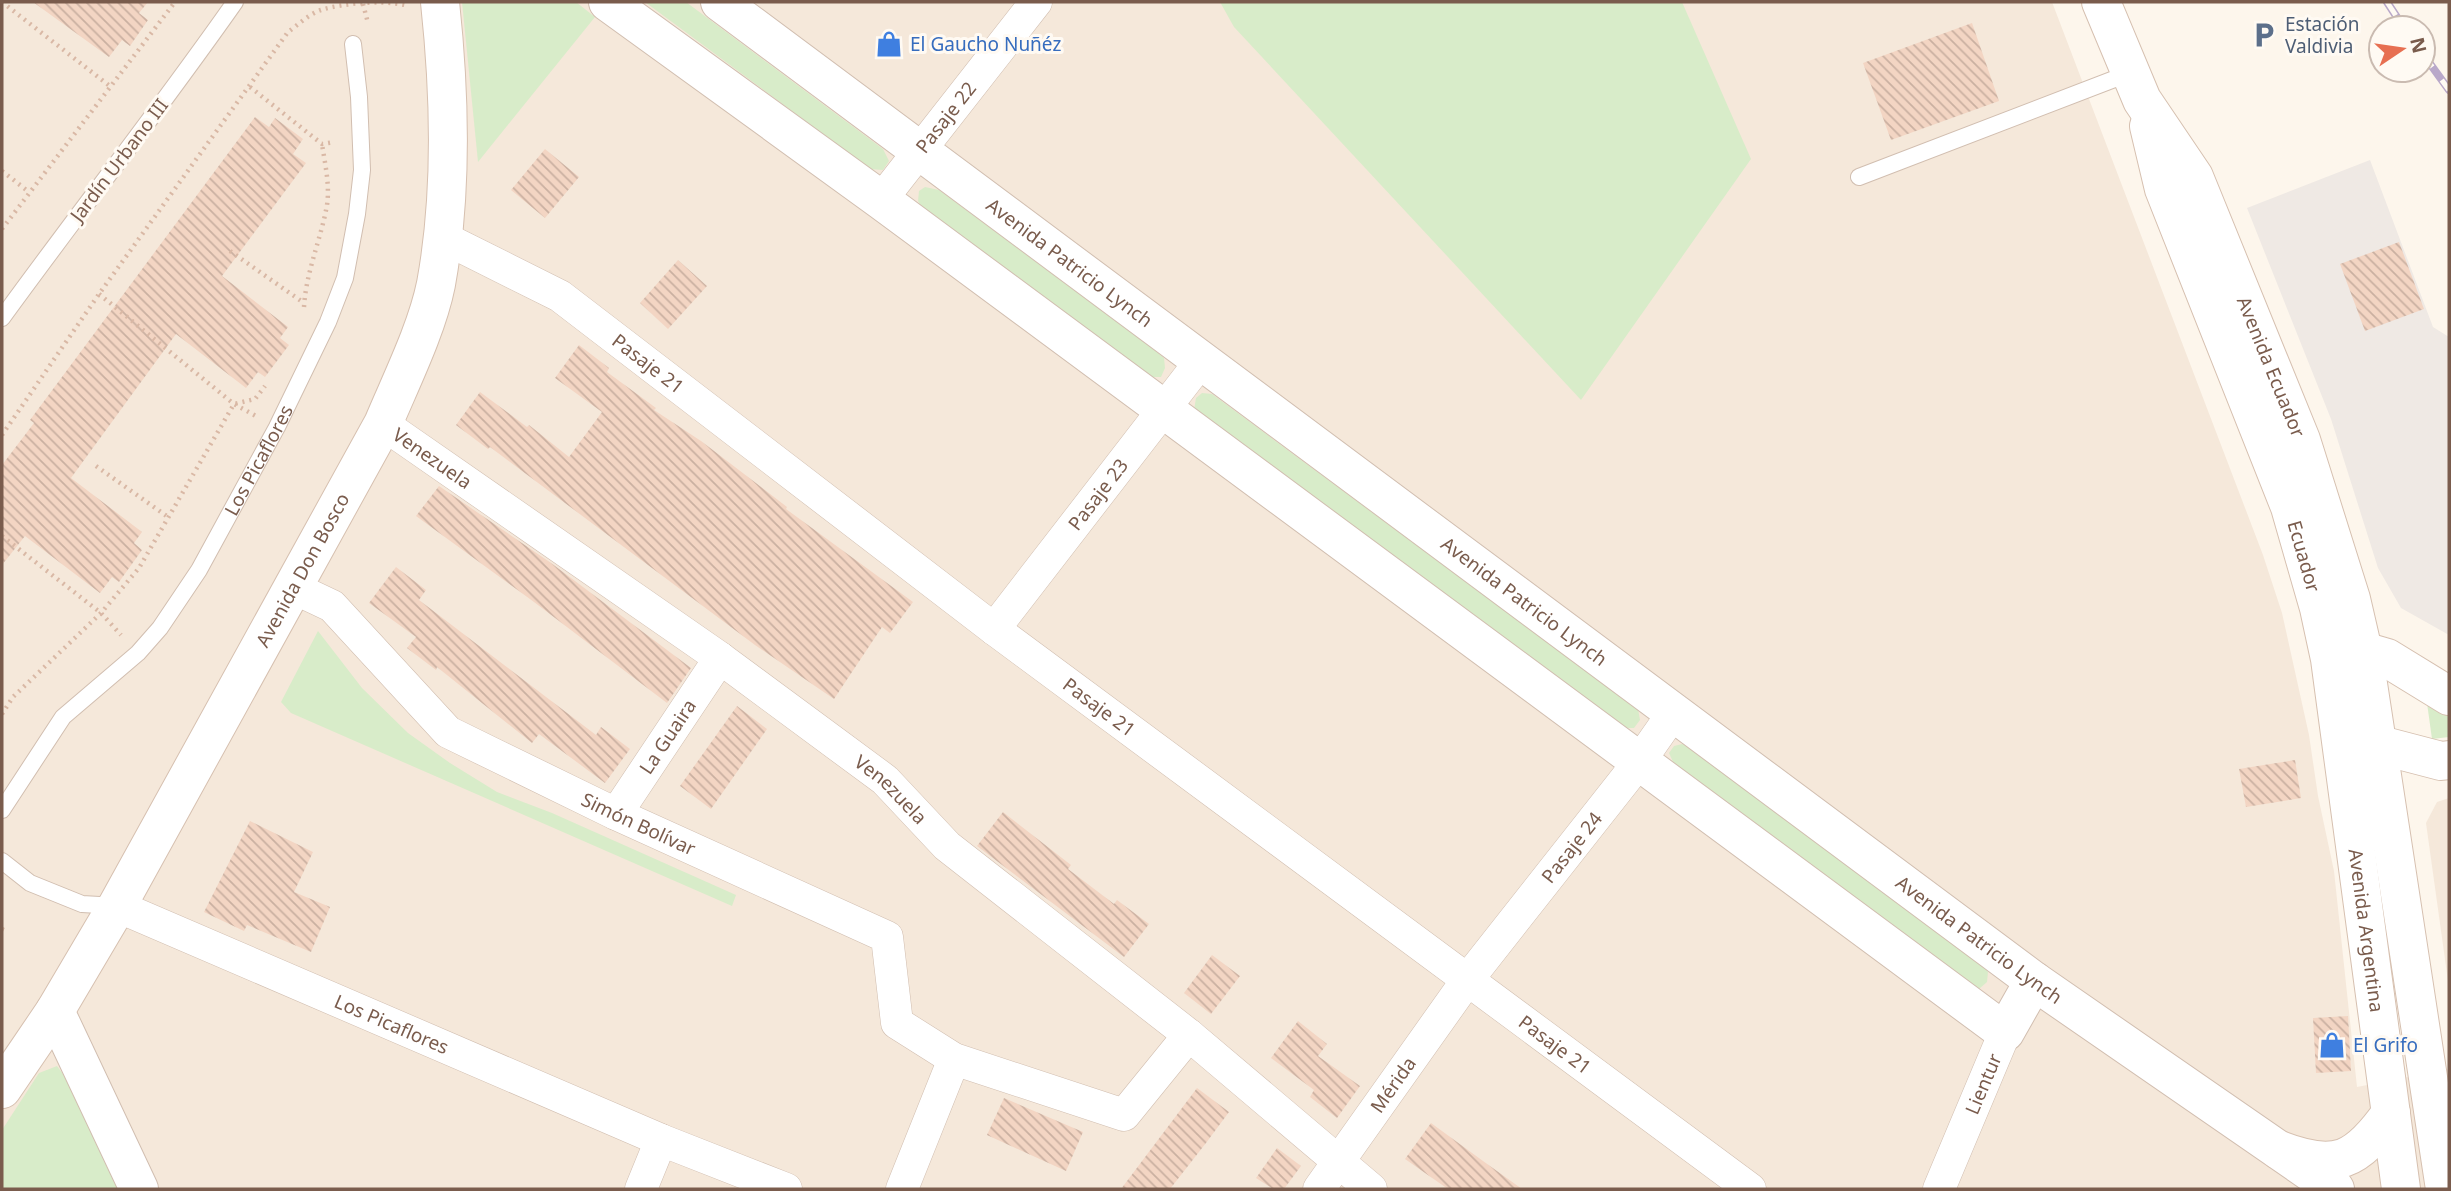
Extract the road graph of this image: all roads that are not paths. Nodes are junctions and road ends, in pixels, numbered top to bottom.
1 (235, 2) edge
2 (608, 2) edge
3 (720, 2) edge
4 (1036, 2) edge
5 (2101, 2) edge
6 (424, 4) edge
7 (353, 44) dead end
8 (2136, 86) junction
9 (918, 150) junction
10 (1858, 177) dead end
11 (881, 200) junction
12 (442, 237) junction
13 (2, 318) edge
14 (1202, 361) junction
15 (1165, 410) junction
16 (383, 424) junction
17 (2270, 456) joint
18 (294, 588) junction
19 (994, 629) junction
20 (2346, 655) junction
21 (720, 658) junction
22 (2449, 696) edge
23 (1674, 712) junction
24 (2337, 715) junction
25 (2376, 744) junction
26 (2445, 760) edge
27 (1639, 762) junction
28 (2, 810) edge
29 (616, 814) junction
30 (2389, 833) junction
31 (2, 860) edge
32 (117, 906) junction
33 (1468, 979) junction
34 (2034, 981) junction
35 (55, 1011) junction
36 (2005, 1032) junction
37 (1189, 1035) junction
38 (954, 1059) junction
39 (2, 1089) edge
40 (2391, 1113) junction
41 (661, 1140) junction
42 (2279, 1150) junction
43 (1339, 1163) junction
44 (139, 1189) edge
45 (641, 1189) edge
46 (786, 1189) edge
47 (902, 1189) edge
48 (1319, 1189) edge
49 (1371, 1189) edge
50 (1750, 1189) edge
51 (1939, 1189) edge
52 (2335, 1189) edge
53 (2402, 1189) edge
54 (2445, 1189) edge

1 - 13 lane, Jardín Urbano III
2 - 11 main road
3 - 9 main road, Avenida Patricio Lynch
4 - 9 street, Pasaje 22
5 - 8 main road, Avenida Ecuador
6 - 12 main road, Avenida Don Bosco
7 - 28 lane, Los Picaflores
8 - 10 lane
8 - 17 main road, Avenida Ecuador
8 - 20 main road, Avenida Ecuador
9 - 11 street, Pasaje 22
9 - 14 main road, Avenida Patricio Lynch
11 - 15 main road
12 - 16 main road, Avenida Don Bosco
12 - 19 street, Pasaje 21
14 - 15 street, Pasaje 23
14 - 23 main road, Avenida Patricio Lynch
15 - 19 street, Pasaje 23
15 - 27 main road
16 - 18 main road, Avenida Don Bosco
16 - 21 street, Venezuela
17 - 20 main road, Ecuador
18 - 29 street, Simón Bolívar
18 - 32 main road, Avenida Don Bosco
19 - 33 street, Pasaje 21
20 - 22 main road
20 - 24 main road, Ecuador
20 - 25 main road, Ecuador
21 - 29 street, La Guaira
21 - 37 street, Venezuela
23 - 27 street, Pasaje 24
23 - 34 main road, Avenida Patricio Lynch
24 - 25 main road
24 - 40 main road, Avenida Argentina
25 - 26 main road
25 - 30 main road, Avenida Argentina
26 - 30 main road
27 - 33 street, Pasaje 24
27 - 36 main road
29 - 38 street, Simón Bolívar
30 - 54 main road, Avenida Argentina
31 - 32 lane, Los Picaflores
32 - 35 main road, Avenida Don Bosco
32 - 41 street, Los Picaflores
33 - 43 street, Mérida
33 - 50 street, Pasaje 21
34 - 36 main road, Lientur
34 - 42 main road, Avenida Patricio Lynch
35 - 39 main road, Avenida Don Bosco
35 - 44 main road
36 - 51 street, Lientur
37 - 38 street, Simón Bolívar
37 - 43 street, Venezuela
38 - 47 street
40 - 42 main road
40 - 53 main road, Avenida Argentina
41 - 45 street
41 - 46 street, Los Picaflores
42 - 52 main road, Avenida Patricio Lynch
43 - 48 street, Mérida
43 - 49 street, Venezuela

